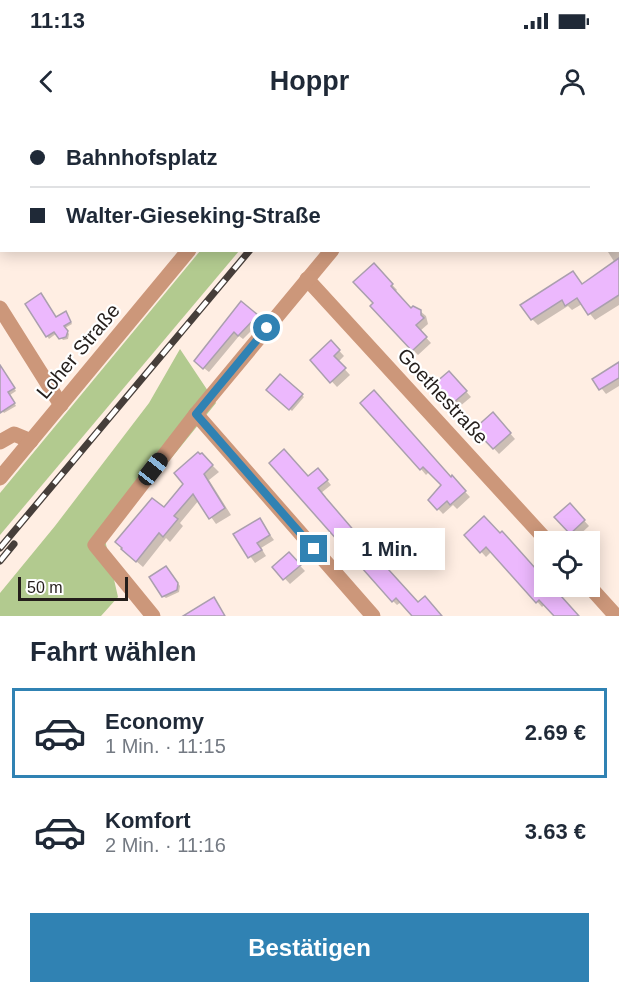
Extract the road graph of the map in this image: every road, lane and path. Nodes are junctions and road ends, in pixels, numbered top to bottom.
1 (187, 252) edge
2 (330, 252) edge
3 (307, 279) junction
4 (0, 308) edge
5 (61, 405) junction
6 (196, 414) junction
7 (31, 441) junction
8 (0, 442) edge
9 (0, 478) edge
10 (538, 531) edge
11 (599, 597) edge
12 (153, 616) edge
13 (373, 616) edge
14 (616, 616) edge

1 - 5 street, Loher Straße
2 - 3 street
3 - 6 street
3 - 10 street, Goethestraße
4 - 5 street
5 - 7 street, Loher Straße
6 - 12 street
6 - 13 street
7 - 8 street
7 - 9 street, Loher Straße
11 - 14 street

